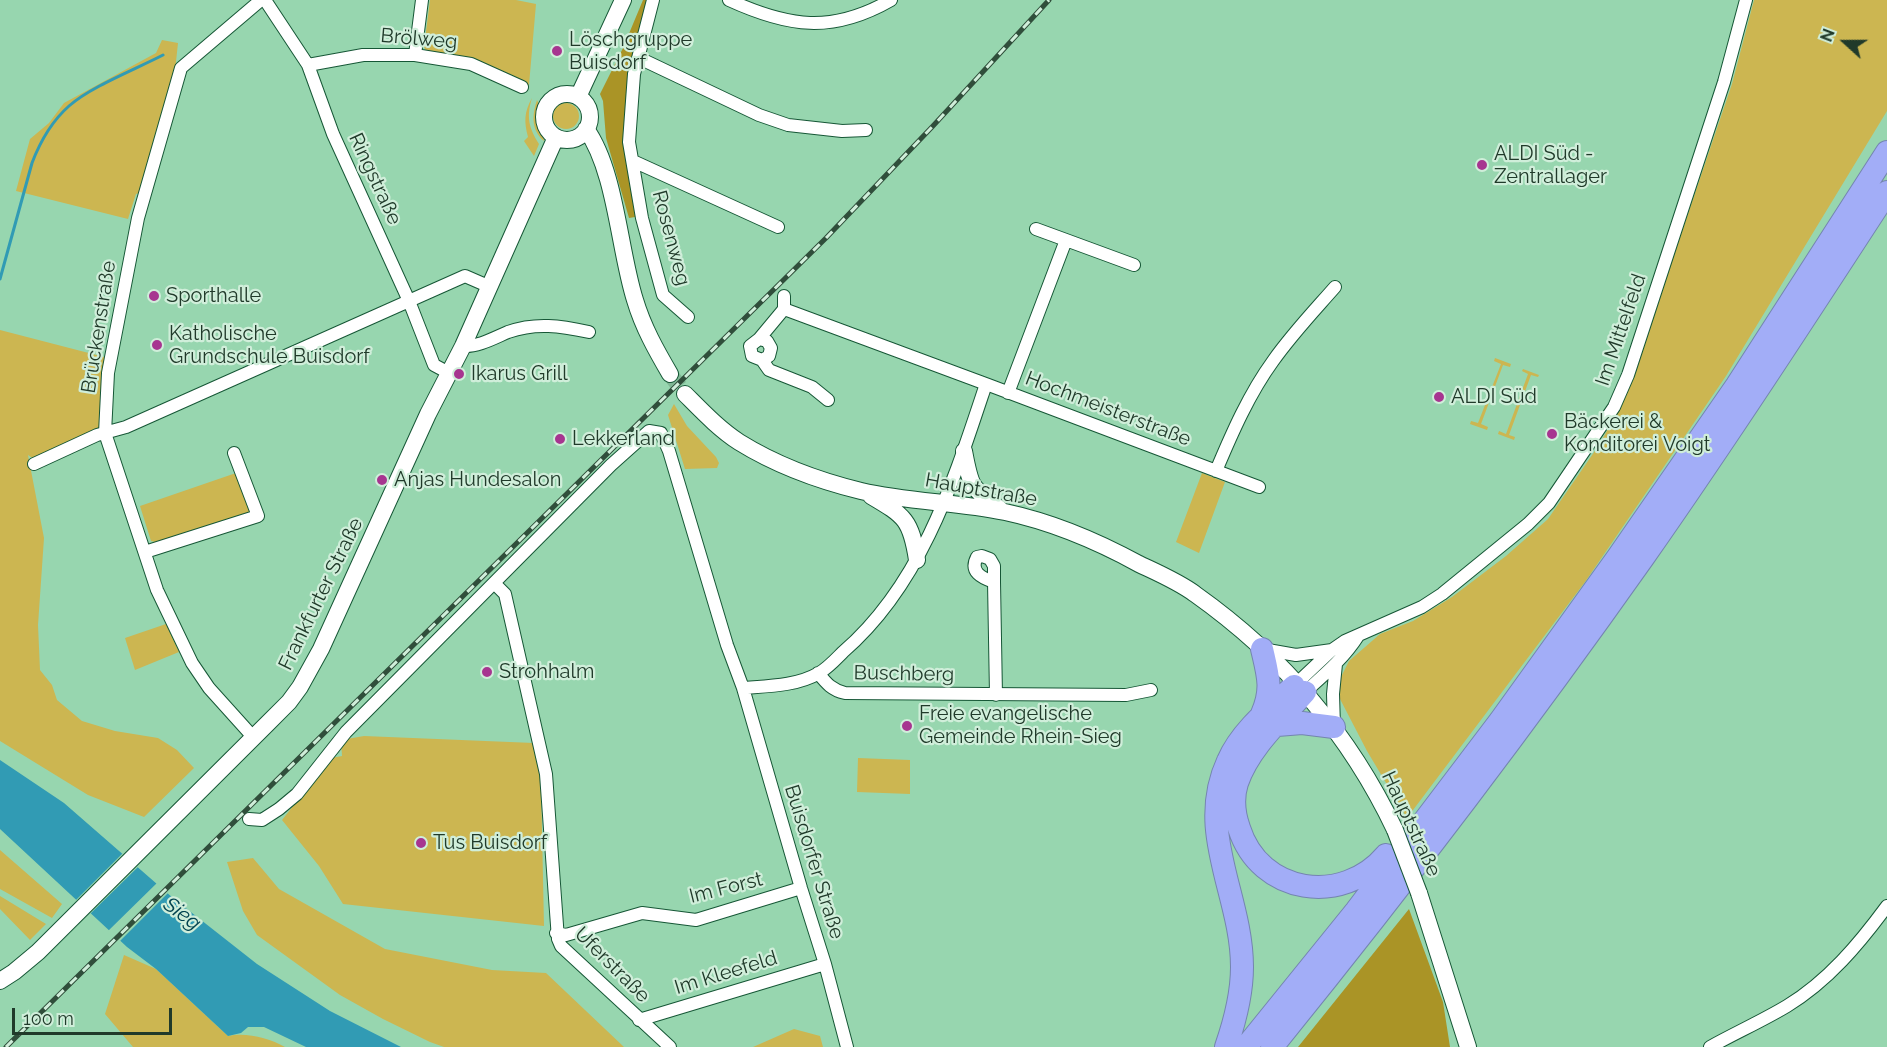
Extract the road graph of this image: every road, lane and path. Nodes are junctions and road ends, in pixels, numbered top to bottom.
1 (263, 0) edge
2 (422, 0) edge
3 (622, 0) edge
4 (653, 0) edge
5 (729, 0) edge
6 (891, 0) edge
7 (1746, 0) edge
8 (415, 55) junction
9 (639, 58) junction
10 (308, 65) junction
11 (522, 87) dead end
12 (578, 97) junction
13 (586, 129) junction
14 (866, 130) dead end
15 (556, 137) junction
16 (1887, 144) edge
17 (1887, 152) edge
18 (633, 161) junction
19 (1878, 186) edge
20 (1887, 212) edge
21 (778, 227) dead end
22 (1036, 229) dead end
23 (1066, 240) junction
24 (1134, 265) dead end
25 (489, 286) junction
26 (1335, 287) dead end
27 (1826, 287) junction
28 (409, 301) junction
29 (688, 317) dead end
30 (589, 332) dead end
31 (463, 346) junction
32 (449, 373) junction
33 (670, 374) tunnel mouth
34 (986, 384) junction
35 (1008, 393) junction
36 (685, 394) tunnel mouth
37 (828, 400) dead end
38 (105, 432) junction
39 (964, 451) junction
40 (234, 453) dead end
41 (34, 464) dead end
42 (1216, 471) junction
43 (1258, 487) dead end
44 (862, 491) junction
45 (943, 503) junction
46 (1004, 512) junction
47 (145, 552) junction
48 (917, 560) junction
49 (994, 582) dead end
50 (494, 583) junction
51 (1358, 636) junction
52 (1262, 649) junction
53 (1332, 650) junction
54 (1336, 664) junction
55 (818, 673) junction
56 (1301, 687) junction
57 (743, 688) junction
58 (1151, 690) dead end
59 (996, 695) junction
60 (1269, 720) junction
61 (1334, 727) junction
62 (254, 738) junction
63 (1432, 810) junction
64 (249, 819) dead end
65 (801, 888) junction
66 (1887, 906) edge
67 (556, 933) junction
68 (825, 964) junction
69 (1335, 969) junction
70 (0, 981) edge
71 (639, 1020) junction
72 (670, 1047) edge
73 (847, 1047) edge
74 (1226, 1047) edge
75 (1246, 1047) edge
76 (1272, 1047) edge
77 (1287, 1047) edge
78 (1468, 1047) edge
79 (1710, 1047) edge

1 - 10 street, Ringstraße
1 - 38 street, Brückenstraße
2 - 8 street
3 - 12 main road
4 - 9 street, Rosenweg
5 - 6 street
7 - 51 street, Im Mittelfeld
8 - 10 street, Brölweg
8 - 11 street, Brölweg
9 - 14 street
9 - 18 street, Rosenweg
10 - 28 street, Ringstraße
12 - 13 main road
12 - 15 main road
13 - 15 main road
13 - 33 main road
15 - 25 main road, Frankfurter Straße
16 - 19 highway
17 - 19 highway
18 - 21 street, Rosenweg
18 - 29 street, Rosenweg
19 - 27 highway
19 - 63 highway
20 - 27 highway
22 - 23 street
23 - 24 street
23 - 35 street
25 - 28 street
25 - 31 main road, Frankfurter Straße
26 - 42 street
27 - 69 highway
28 - 32 street, Ringstraße
28 - 38 street
30 - 31 street
31 - 32 main road, Frankfurter Straße
32 - 62 main road, Frankfurter Straße
34 - 35 street, Hochmeisterstraße
34 - 37 street, Hochmeisterstraße
34 - 39 street
35 - 42 street, Hochmeisterstraße
36 - 44 main road, Hauptstraße
38 - 41 street
38 - 47 street, Brückenstraße
39 - 45 street
39 - 46 main road
40 - 47 street
42 - 43 street, Hochmeisterstraße
44 - 45 main road, Hauptstraße
44 - 48 main road
45 - 46 main road, Hauptstraße
45 - 48 street
46 - 52 main road, Hauptstraße
47 - 62 street, Brückenstraße
48 - 55 street
49 - 59 street
50 - 57 street, Buisdorfer Straße
50 - 64 street
50 - 67 street, Uferstraße
51 - 53 street, Im Mittelfeld
51 - 54 street, Im Mittelfeld
52 - 53 street
52 - 56 main road, Hauptstraße
52 - 60 highway
53 - 56 street, Im Mittelfeld
54 - 56 street, Im Mittelfeld
54 - 61 street
55 - 57 street
55 - 59 street, Buschberg
56 - 60 highway
56 - 61 main road, Hauptstraße
57 - 65 street, Buisdorfer Straße
58 - 59 street, Buschberg
60 - 61 highway
60 - 63 highway
60 - 74 highway
61 - 78 main road, Hauptstraße, bridge
62 - 70 main road, Frankfurter Straße
63 - 75 highway
65 - 67 street, Im Forst
65 - 68 street, Buisdorfer Straße
66 - 79 street
67 - 71 street, Uferstraße
68 - 71 street, Im Kleefeld
68 - 73 street, Buisdorfer Straße
69 - 76 highway
69 - 77 highway
71 - 72 street, Uferstraße

